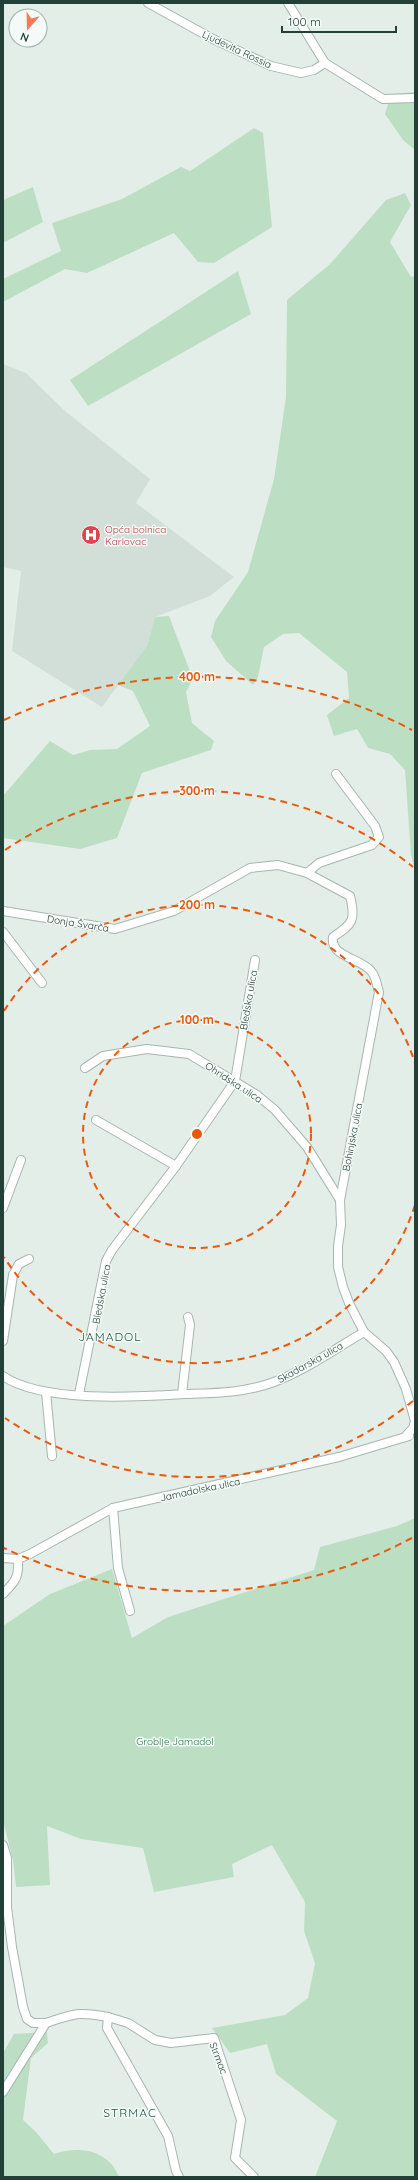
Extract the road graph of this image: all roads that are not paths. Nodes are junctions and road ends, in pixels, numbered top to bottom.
1 (148, 3) edge
2 (288, 3) edge
3 (325, 63) junction
4 (415, 98) edge
5 (336, 774) dead end
6 (307, 872) junction
7 (3, 911) edge
8 (3, 932) edge
9 (255, 960) dead end
10 (42, 983) dead end
11 (85, 1068) dead end
12 (235, 1081) junction
13 (96, 1120) dead end
14 (21, 1160) dead end
15 (176, 1166) junction
16 (340, 1200) junction
17 (3, 1208) edge
18 (29, 1259) dead end
19 (188, 1317) dead end
20 (364, 1332) junction
21 (3, 1342) edge
22 (3, 1376) edge
23 (46, 1392) junction
24 (79, 1394) junction
25 (182, 1394) junction
26 (415, 1433) edge
27 (405, 1437) junction
28 (52, 1456) dead end
29 (113, 1508) junction
30 (3, 1558) edge
31 (18, 1558) junction
32 (3, 1594) edge
33 (130, 1611) dead end
34 (3, 1845) edge
35 (108, 2017) junction
36 (46, 2023) junction
37 (3, 2092) edge
38 (179, 2177) edge
39 (254, 2177) edge

1 - 3 street, Ljudevita Rossia
2 - 3 street
3 - 4 street
5 - 6 street
6 - 7 street, Donja Švarča
6 - 16 street, Bohinjska ulica
8 - 10 street
9 - 12 street, Bledska ulica
11 - 12 street, Ohridska ulica
12 - 15 street, Bledska ulica
12 - 16 street, Ohridska ulica
13 - 15 street
14 - 17 street
15 - 24 street, Bledska ulica
16 - 20 street, Bohinjska ulica
18 - 21 street
19 - 25 street
20 - 25 street, Skadarska ulica
20 - 27 street, Bohinjska ulica
22 - 23 street, Skadarska ulica
23 - 24 street, Skadarska ulica
23 - 28 street
24 - 25 street, Skadarska ulica
26 - 27 street, Jamadolska ulica
27 - 29 street, Jamadolska ulica
29 - 31 street, Jamadolska ulica
29 - 33 street
30 - 31 street, Jamadolska ulica
31 - 32 street
34 - 36 street, Strmac
35 - 36 street, Strmac
35 - 38 street
35 - 39 street, Strmac
36 - 37 street

